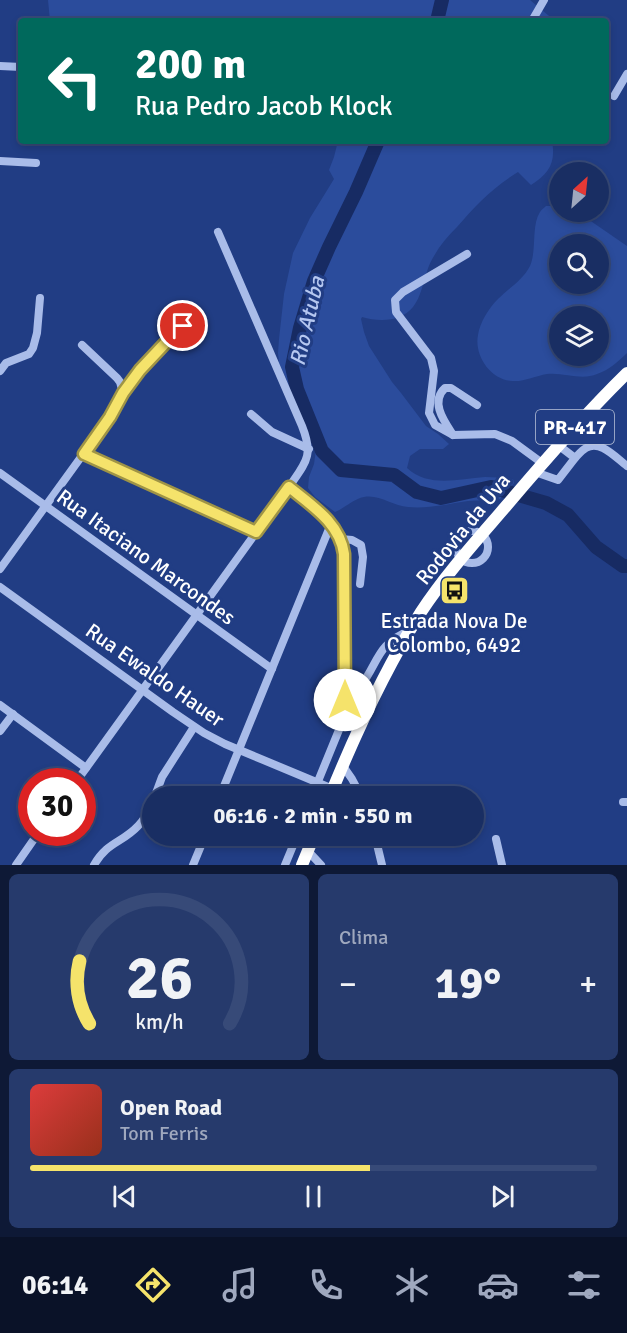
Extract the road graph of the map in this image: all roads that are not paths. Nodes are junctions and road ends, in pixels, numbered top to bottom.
1 (543, 0) edge
2 (534, 18) edge
3 (0, 66) edge
4 (18, 67) edge
5 (627, 74) edge
6 (614, 96) dead end
7 (0, 161) edge
8 (36, 163) dead end
9 (218, 232) dead end
10 (467, 254) dead end
11 (40, 298) dead end
12 (193, 320) dead end
13 (82, 345) dead end
14 (0, 371) edge
15 (627, 373) edge
16 (123, 393) junction
17 (477, 405) dead end
18 (251, 414) dead end
19 (453, 435) junction
20 (558, 445) junction
21 (309, 449) junction
22 (84, 454) junction
23 (575, 458) junction
24 (627, 466) edge
25 (538, 468) junction
26 (0, 473) edge
27 (289, 487) junction
28 (45, 506) junction
29 (331, 524) junction
30 (256, 532) junction
31 (482, 534) junction
32 (341, 539) junction
33 (460, 560) junction
34 (0, 569) edge
35 (360, 584) dead end
36 (0, 587) edge
37 (196, 615) junction
38 (411, 630) junction
39 (272, 669) junction
40 (142, 690) junction
41 (345, 700) junction
42 (0, 705) edge
43 (13, 714) junction
44 (194, 727) junction
45 (0, 731) edge
46 (239, 750) junction
47 (343, 766) junction
48 (86, 768) joint
49 (318, 783) junction
50 (159, 786) edge
51 (224, 786) edge
52 (317, 786) edge
53 (322, 786) edge
54 (334, 786) edge
55 (356, 786) edge
56 (142, 821) edge
57 (496, 839) dead end
58 (29, 846) edge
59 (201, 846) edge
60 (293, 846) edge
61 (310, 846) edge
62 (377, 846) edge
63 (308, 851) junction
64 (16, 865) edge
65 (94, 865) edge
66 (193, 865) edge
67 (285, 865) edge
68 (302, 865) edge
69 (321, 865) edge
70 (382, 865) edge
71 (502, 865) edge

1 - 2 street
3 - 4 street
5 - 6 street
7 - 8 street
9 - 21 street
10 - 19 street
11 - 14 street
12 - 16 street
13 - 16 street
15 - 20 highway, Rodovia da Uva / PR-417
16 - 22 street
17 - 19 street
18 - 21 street
19 - 25 street
20 - 23 street
20 - 25 highway, Rodovia da Uva / PR-417
21 - 27 street
22 - 28 street
22 - 30 street
23 - 24 street
23 - 25 street
25 - 31 highway, Rodovia da Uva / PR-417
26 - 28 street, Rua Itaciano Marcondes
27 - 29 street
27 - 30 street
28 - 34 street
28 - 37 street, Rua Itaciano Marcondes
29 - 32 street
29 - 39 street
30 - 37 street
31 - 33 highway, Rodovia da Uva / PR-417
31 - 33 street
32 - 35 street
32 - 41 street
33 - 38 highway, Rodovia da Uva / PR-417
36 - 40 street, Rua Ewaldo Hauer
37 - 39 street, Rua Itaciano Marcondes
37 - 40 street
38 - 41 street
38 - 47 highway, Rodovia da Uva / PR-417
39 - 46 street
40 - 44 street, Rua Ewaldo Hauer
40 - 48 street
41 - 49 street
42 - 43 street
43 - 45 street
43 - 48 street
44 - 46 street, Rua Ewaldo Hauer
44 - 50 street
46 - 49 street, Rua Ewaldo Hauer
46 - 51 street
47 - 54 highway, Rodovia da Uva / PR-417
47 - 55 street
49 - 52 street
49 - 53 street, Rua Ewaldo Hauer
56 - 65 street
57 - 71 street
58 - 64 street
59 - 66 street
60 - 67 street
61 - 63 highway
62 - 70 street
63 - 68 highway
63 - 69 street

